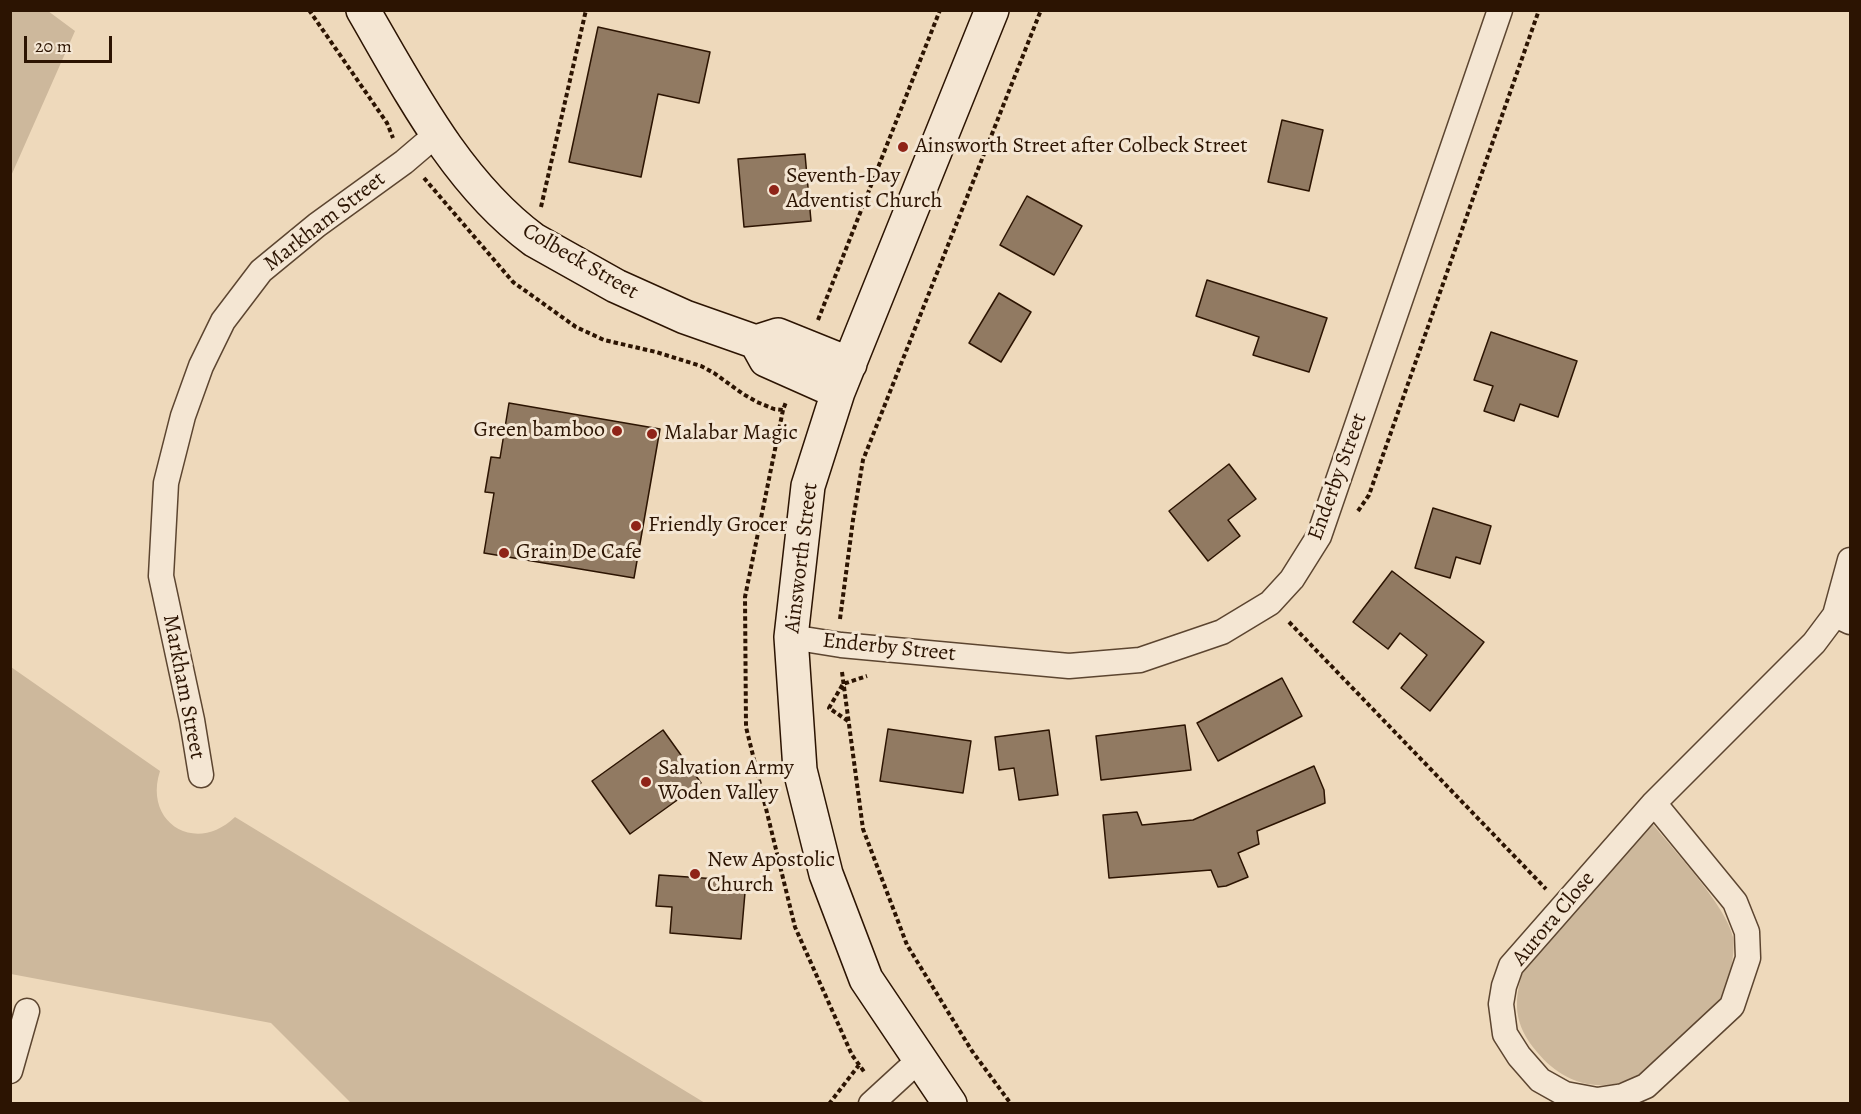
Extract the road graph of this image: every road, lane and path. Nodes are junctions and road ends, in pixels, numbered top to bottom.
1 (309, 10) edge
2 (363, 10) edge
3 (586, 10) edge
4 (940, 10) edge
5 (992, 10) edge
6 (1041, 10) edge
7 (1500, 10) edge
8 (1539, 10) edge
9 (438, 133) junction
10 (404, 162) junction
11 (534, 240) junction
12 (803, 361) junction
13 (844, 378) junction
14 (1357, 513) dead end
15 (1851, 560) edge
16 (1270, 603) junction
17 (1843, 618) edge
18 (791, 637) junction
19 (841, 645) junction
20 (872, 674) dead end
21 (843, 684) junction
22 (848, 721) junction
23 (201, 775) dead end
24 (1654, 802) junction
25 (1563, 907) junction
26 (27, 1011) dead end
27 (920, 1059) junction
28 (859, 1065) dead end
29 (10, 1071) edge
30 (949, 1103) edge
31 (829, 1104) edge
32 (871, 1104) edge
33 (1011, 1104) edge

1 - 10 path
2 - 9 street, Colbeck Street
3 - 11 path
4 - 12 path
5 - 13 street, Ainsworth Street
6 - 19 path
7 - 16 street, Enderby Street
8 - 14 path
9 - 10 street, Markham Street
9 - 11 street, Colbeck Street
10 - 12 path
10 - 23 street, Markham Street
11 - 12 street, Colbeck Street
12 - 13 street, Colbeck Street
13 - 18 street, Ainsworth Street
15 - 17 street, Aurora Close
16 - 19 street, Enderby Street
16 - 25 path
17 - 24 street, Aurora Close
18 - 19 street, Enderby Street
18 - 27 street, Ainsworth Street
19 - 21 path
20 - 21 path
21 - 22 path
21 - 22 path
22 - 33 path
24 - 25 street, Aurora Close
24 - 25 street, Aurora Close
26 - 29 street
27 - 30 street, Ainsworth Street
27 - 32 street
28 - 31 path

